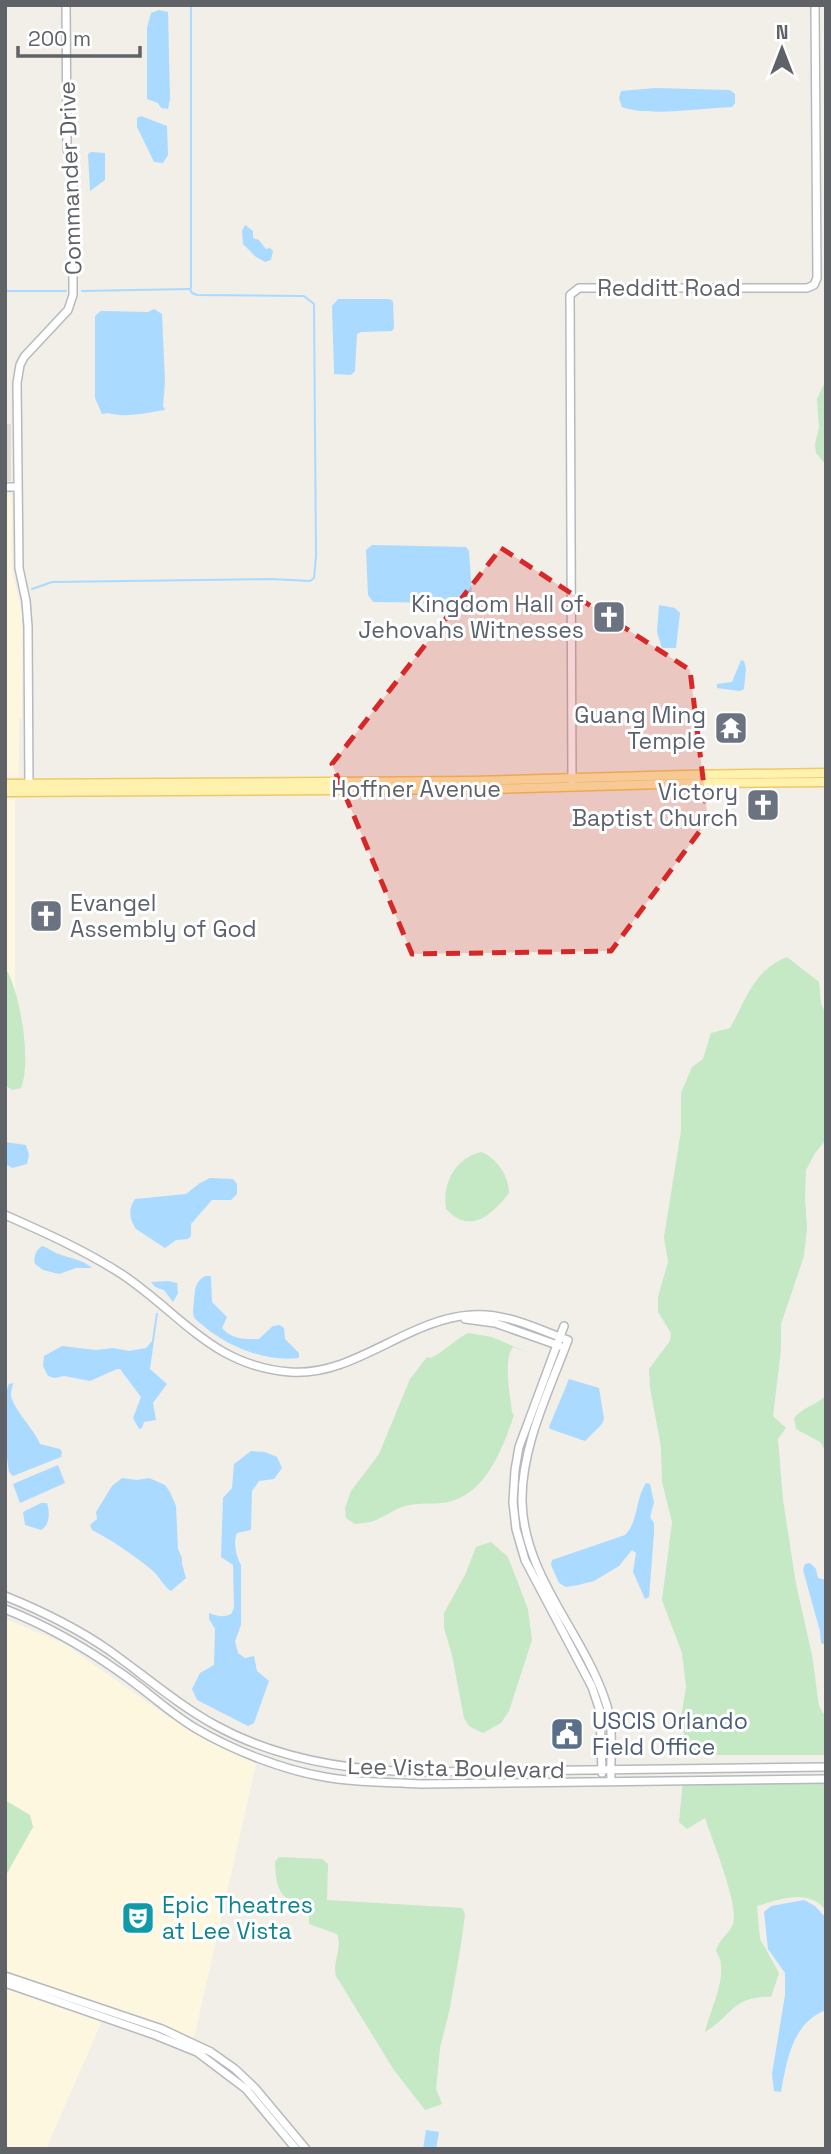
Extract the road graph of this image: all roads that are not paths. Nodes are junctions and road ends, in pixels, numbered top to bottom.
1 (66, 5) edge
2 (816, 5) edge
3 (5, 487) edge
4 (18, 487) junction
5 (748, 774) junction
6 (822, 774) edge
7 (691, 775) junction
8 (246, 782) junction
9 (302, 782) junction
10 (720, 782) junction
11 (779, 782) junction
12 (826, 782) edge
13 (572, 783) junction
14 (661, 783) junction
15 (5, 784) edge
16 (386, 785) junction
17 (29, 788) junction
18 (256, 790) junction
19 (199, 791) junction
20 (5, 792) edge
21 (5, 1215) edge
22 (564, 1326) dead end
23 (563, 1343) junction
24 (524, 1433) junction
25 (533, 1436) junction
26 (5, 1596) edge
27 (5, 1602) edge
28 (21, 1603) junction
29 (5, 1609) edge
30 (826, 1767) edge
31 (719, 1768) junction
32 (606, 1769) junction
33 (719, 1779) junction
34 (826, 1779) edge
35 (607, 1780) junction
36 (5, 1976) edge
37 (5, 1983) edge
38 (296, 2149) edge
39 (306, 2149) edge

1 - 4 street, Commander Drive
2 - 13 street, Redditt Road
3 - 4 street
4 - 17 street, Commander Drive
5 - 6 main road, Hoffner Avenue
5 - 7 main road, Hoffner Avenue
5 - 10 main road
6 - 11 main road
7 - 13 main road, Hoffner Avenue
7 - 14 main road
8 - 9 main road, Hoffner Avenue
8 - 17 main road, Hoffner Avenue
8 - 19 main road
9 - 16 main road, Hoffner Avenue
9 - 18 main road
10 - 11 main road, Hoffner Avenue
10 - 14 main road, Hoffner Avenue
11 - 12 main road, Hoffner Avenue
13 - 14 main road, Hoffner Avenue
13 - 16 main road, Hoffner Avenue
13 - 16 main road, Hoffner Avenue
15 - 17 main road, Hoffner Avenue
16 - 18 main road, Hoffner Avenue
17 - 19 main road, Hoffner Avenue
17 - 20 main road, Hoffner Avenue
18 - 19 main road, Hoffner Avenue
21 - 23 street
22 - 23 street
23 - 24 street
23 - 25 street
24 - 25 street
24 - 32 street
25 - 32 street
26 - 28 street, Lee Vista Boulevard
27 - 28 street
28 - 32 street, Lee Vista Boulevard
29 - 35 street, Lee Vista Boulevard
30 - 31 street, Lee Vista Boulevard
31 - 32 street, Lee Vista Boulevard
31 - 33 street
32 - 35 street
33 - 34 street, Lee Vista Boulevard
33 - 35 street, Lee Vista Boulevard
36 - 39 street
37 - 38 street

